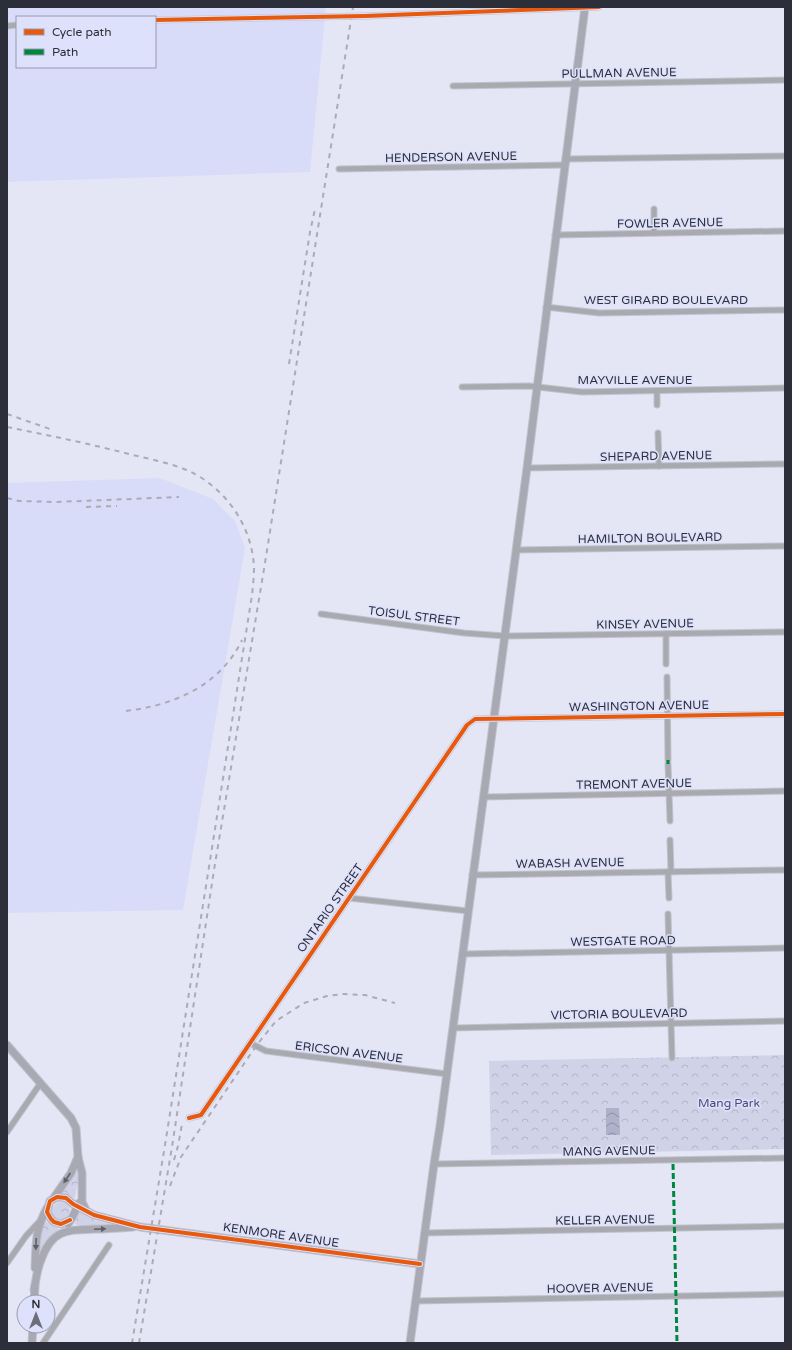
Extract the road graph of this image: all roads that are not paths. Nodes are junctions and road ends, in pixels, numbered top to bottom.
1 (585, 7) edge
2 (599, 7) edge
3 (156, 20) edge
4 (785, 80) edge
5 (574, 83) junction
6 (453, 86) dead end
7 (785, 156) edge
8 (565, 162) junction
9 (339, 169) dead end
10 (654, 209) dead end
11 (785, 231) edge
12 (654, 233) junction
13 (555, 235) junction
14 (546, 307) junction
15 (785, 310) edge
16 (462, 387) dead end
17 (537, 387) junction
18 (785, 388) edge
19 (657, 390) junction
20 (657, 405) dead end
21 (658, 433) dead end
22 (785, 464) edge
23 (659, 466) junction
24 (527, 468) junction
25 (785, 546) edge
26 (516, 550) junction
27 (321, 614) dead end
28 (785, 632) edge
29 (666, 634) junction
30 (505, 636) junction
31 (666, 664) dead end
32 (667, 678) dead end
33 (785, 714) edge
34 (668, 716) junction
35 (493, 719) junction
36 (785, 791) edge
37 (670, 794) junction
38 (483, 797) junction
39 (670, 821) dead end
40 (670, 840) dead end
41 (785, 870) edge
42 (669, 872) junction
43 (472, 875) junction
44 (349, 898) junction
45 (668, 898) dead end
46 (468, 911) junction
47 (668, 914) dead end
48 (785, 948) edge
49 (670, 950) junction
50 (462, 954) junction
51 (785, 1021) edge
52 (671, 1023) junction
53 (452, 1028) junction
54 (250, 1043) junction
55 (7, 1045) edge
56 (672, 1058) dead end
57 (447, 1074) junction
58 (40, 1084) junction
59 (189, 1118) dead end
60 (7, 1132) edge
61 (78, 1157) junction
62 (785, 1158) edge
63 (434, 1164) junction
64 (53, 1199) junction
65 (78, 1204) junction
66 (48, 1208) junction
67 (40, 1221) junction
68 (67, 1226) junction
69 (785, 1226) edge
70 (140, 1227) junction
71 (424, 1233) junction
72 (109, 1245) dead end
73 (7, 1262) edge
74 (420, 1264) junction
75 (34, 1290) junction
76 (34, 1294) edge
77 (785, 1294) edge
78 (415, 1301) junction
79 (43, 1343) edge
80 (410, 1343) edge

1 - 2 street
1 - 3 street
1 - 5 main road
4 - 5 street, PULLMAN AVENUE
5 - 6 street, PULLMAN AVENUE
5 - 8 main road
7 - 8 street, HENDERSON AVENUE
8 - 9 street, HENDERSON AVENUE
8 - 13 main road
10 - 12 street
11 - 12 street, FOWLER AVENUE
12 - 13 street, FOWLER AVENUE
13 - 14 main road
14 - 15 street, WEST GIRARD BOULEVARD
14 - 17 main road
16 - 17 street, MAYVILLE AVENUE
17 - 19 street, MAYVILLE AVENUE
17 - 24 main road
18 - 19 street, MAYVILLE AVENUE
19 - 20 street
21 - 23 street
22 - 23 street, SHEPARD AVENUE
23 - 24 street, SHEPARD AVENUE
24 - 26 main road
25 - 26 street, HAMILTON BOULEVARD
26 - 30 main road
27 - 30 street, TOISUL STREET
28 - 29 street, KINSEY AVENUE
29 - 30 street, KINSEY AVENUE
29 - 31 street
30 - 35 main road
32 - 34 street
33 - 34 street, WASHINGTON AVENUE
34 - 35 street, WASHINGTON AVENUE
34 - 37 street
35 - 38 main road
35 - 44 street, ONTARIO STREET
36 - 37 street, TREMONT AVENUE
37 - 38 street, TREMONT AVENUE
37 - 39 street
38 - 43 main road
40 - 42 street
41 - 42 street, WABASH AVENUE
42 - 43 street, WABASH AVENUE
42 - 45 street
43 - 46 main road
44 - 46 street
44 - 54 street, ONTARIO STREET
46 - 50 main road
47 - 49 street
48 - 49 street, WESTGATE ROAD
49 - 50 street, WESTGATE ROAD
49 - 52 street
50 - 53 main road
51 - 52 street, VICTORIA BOULEVARD
52 - 53 street, VICTORIA BOULEVARD
52 - 56 street
53 - 57 main road
54 - 57 street, ERICSON AVENUE
54 - 59 street, ONTARIO STREET
55 - 58 main road, KENMORE AVENUE
57 - 63 main road
58 - 60 street
58 - 61 main road, KENMORE AVENUE
61 -> 64 main road, KENMORE AVENUE
61 - 65 main road, KENMORE AVENUE
62 - 63 street, MANG AVENUE
63 - 71 main road
64 - 65 main road
64 - 66 main road
65 - 68 main road
65 - 70 main road, KENMORE AVENUE
66 - 67 main road
66 - 68 main road
67 - 73 street
67 -> 75 main road
68 -> 70 main road, KENMORE AVENUE
68 - 75 main road
69 - 71 street, KELLER AVENUE
70 - 74 main road, KENMORE AVENUE
71 - 74 main road
72 - 79 street
74 - 78 main road
75 - 76 main road
77 - 78 street, HOOVER AVENUE
78 - 80 main road

